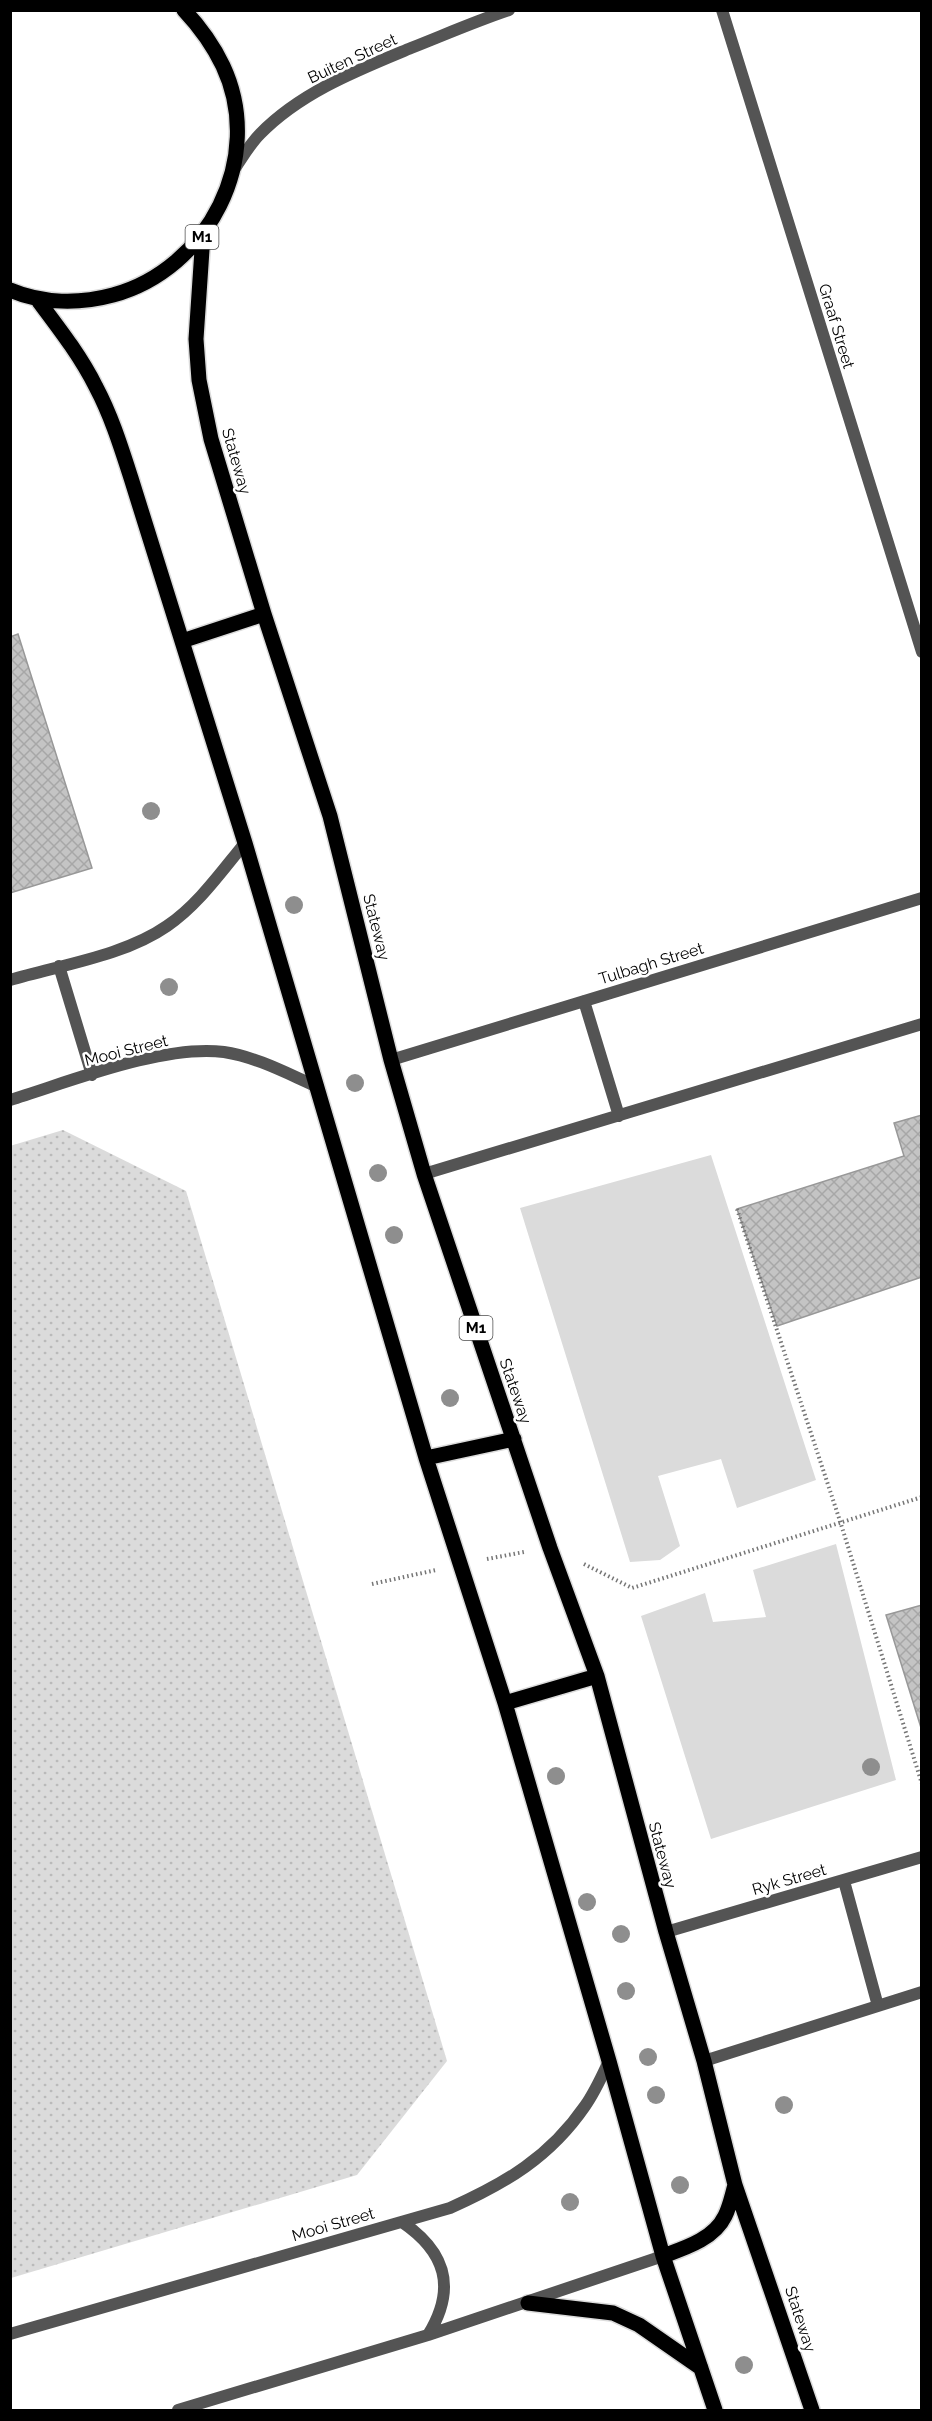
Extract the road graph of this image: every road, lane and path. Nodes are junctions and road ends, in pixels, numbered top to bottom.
1 (184, 10) edge
2 (509, 10) edge
3 (722, 10) edge
4 (477, 16) edge
5 (233, 171) junction
6 (203, 235) junction
7 (11, 292) edge
8 (38, 298) junction
9 (264, 614) junction
10 (182, 641) junction
11 (921, 652) edge
12 (245, 843) junction
13 (921, 898) edge
14 (59, 966) junction
15 (10, 980) edge
16 (584, 1001) junction
17 (921, 1024) edge
18 (391, 1060) junction
19 (92, 1075) junction
20 (318, 1087) junction
21 (10, 1100) edge
22 (619, 1116) junction
23 (424, 1174) junction
24 (737, 1209) dead end
25 (514, 1439) junction
26 (426, 1458) junction
27 (921, 1497) edge
28 (840, 1521) junction
29 (550, 1548) junction
30 (460, 1564) junction
31 (372, 1584) dead end
32 (597, 1676) junction
33 (505, 1703) junction
34 (921, 1784) edge
35 (921, 1857) edge
36 (844, 1881) junction
37 (666, 1932) junction
38 (921, 1992) edge
39 (878, 2006) junction
40 (609, 2061) junction
41 (704, 2061) junction
42 (735, 2185) junction
43 (402, 2222) junction
44 (663, 2256) junction
45 (528, 2303) junction
46 (10, 2334) edge
47 (428, 2335) junction
48 (701, 2368) junction
49 (178, 2410) edge
50 (715, 2410) edge
51 (812, 2410) edge

1 - 5 main road, M1
2 - 4 street, Buiten Street
3 - 11 street, Graaf Street
4 - 5 street, Buiten Street
5 - 6 main road, M1
6 - 8 main road, M1
6 - 9 main road, Stateway / M1
7 - 8 main road, M1
8 - 10 main road
9 - 10 main road
9 - 18 main road, Stateway / M1
10 - 12 main road
12 - 14 street
12 - 20 main road
13 - 16 street, Tulbagh Street
14 - 15 street
14 - 19 street
16 - 18 street, Tulbagh Street
16 - 22 street
17 - 22 street
18 - 23 main road, Stateway / M1
19 - 20 street, Mooi Street
19 - 21 street, Mooi Street
20 - 26 main road
22 - 23 street
23 - 25 main road, Stateway / M1
24 - 28 path
25 - 26 main road
25 - 29 main road, Stateway / M1
26 - 30 main road
27 - 28 path
28 - 29 path
28 - 34 path
29 - 30 path
29 - 32 main road, Stateway / M1
30 - 31 path
30 - 33 main road
32 - 33 main road
32 - 37 main road, Stateway / M1
33 - 40 main road
35 - 36 street, Ryk Street
36 - 37 street, Ryk Street
36 - 39 street
37 - 41 main road, Stateway / M1
38 - 39 street
39 - 41 street
40 - 43 street, Mooi Street
40 - 44 main road
41 - 42 main road, Stateway / M1
42 - 44 main road
42 - 51 main road, Stateway / M1
43 - 46 street, Mooi Street
43 - 47 street
44 - 45 street
44 - 48 main road
45 - 47 street
45 - 48 main road
47 - 49 street
48 - 50 main road

